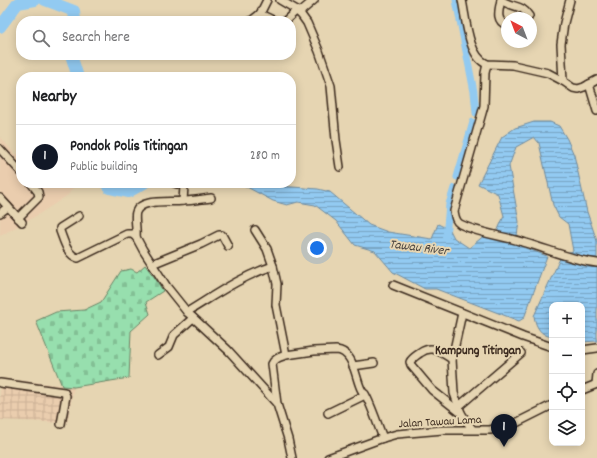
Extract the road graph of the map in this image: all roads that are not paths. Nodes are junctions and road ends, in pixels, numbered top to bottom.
1 (266, 0) edge
2 (280, 0) edge
3 (314, 0) edge
4 (462, 0) edge
5 (501, 0) edge
6 (570, 0) edge
7 (298, 12) junction
8 (527, 12) edge
9 (260, 14) junction
10 (257, 16) edge
11 (264, 16) edge
12 (292, 16) edge
13 (501, 21) edge
14 (486, 64) junction
15 (597, 80) edge
16 (564, 81) junction
17 (589, 84) junction
18 (597, 111) edge
19 (0, 149) edge
20 (16, 167) edge
21 (340, 167) dead end
22 (35, 188) edge
23 (184, 188) edge
24 (0, 198) edge
25 (211, 198) dead end
26 (183, 202) junction
27 (8, 207) junction
28 (0, 213) edge
29 (79, 216) dead end
30 (255, 230) dead end
31 (136, 237) junction
32 (228, 246) dead end
33 (597, 263) edge
34 (152, 264) junction
35 (273, 266) junction
36 (393, 285) dead end
37 (187, 312) junction
38 (462, 313) junction
39 (193, 318) junction
40 (549, 346) edge
41 (597, 348) edge
42 (585, 350) edge
43 (521, 353) dead end
44 (158, 355) dead end
45 (286, 355) junction
46 (452, 359) junction
47 (374, 363) dead end
48 (353, 366) junction
49 (597, 374) edge
50 (0, 383) edge
51 (596, 384) edge
52 (585, 389) edge
53 (365, 394) junction
54 (277, 404) junction
55 (549, 406) edge
56 (460, 410) junction
57 (328, 413) dead end
58 (61, 424) dead end
59 (472, 429) junction
60 (383, 438) junction
61 (333, 457) edge
62 (292, 458) edge

1 - 9 street
2 - 7 street
3 - 7 street
4 - 14 street
5 - 8 street
5 - 13 street
6 - 16 street
7 - 12 street
7 - 21 street
9 - 10 street
9 - 11 street
14 - 16 street
14 - 33 street
15 - 17 street
16 - 17 street
17 - 18 street
19 - 20 street
22 - 27 street
23 - 26 street
24 - 27 street
25 - 26 street
26 - 31 street
27 - 28 street
29 - 31 street
30 - 35 street
31 - 34 street
32 - 34 street
34 - 37 street
35 - 37 street
35 - 45 street
36 - 38 street
37 - 39 street
38 - 40 street
38 - 46 street
39 - 44 street
39 - 54 street
41 - 42 street
43 - 56 street
45 - 48 street
45 - 54 street
46 - 56 street
46 - 56 street
47 - 48 street
48 - 53 street
49 - 51 street
50 - 58 street
51 - 52 street
53 - 57 street
53 - 60 street
54 - 62 street
55 - 59 street, Jalan Tawau Lama
56 - 59 street
59 - 60 street, Jalan Tawau Lama
60 - 61 street, Jalan Tawau Lama

